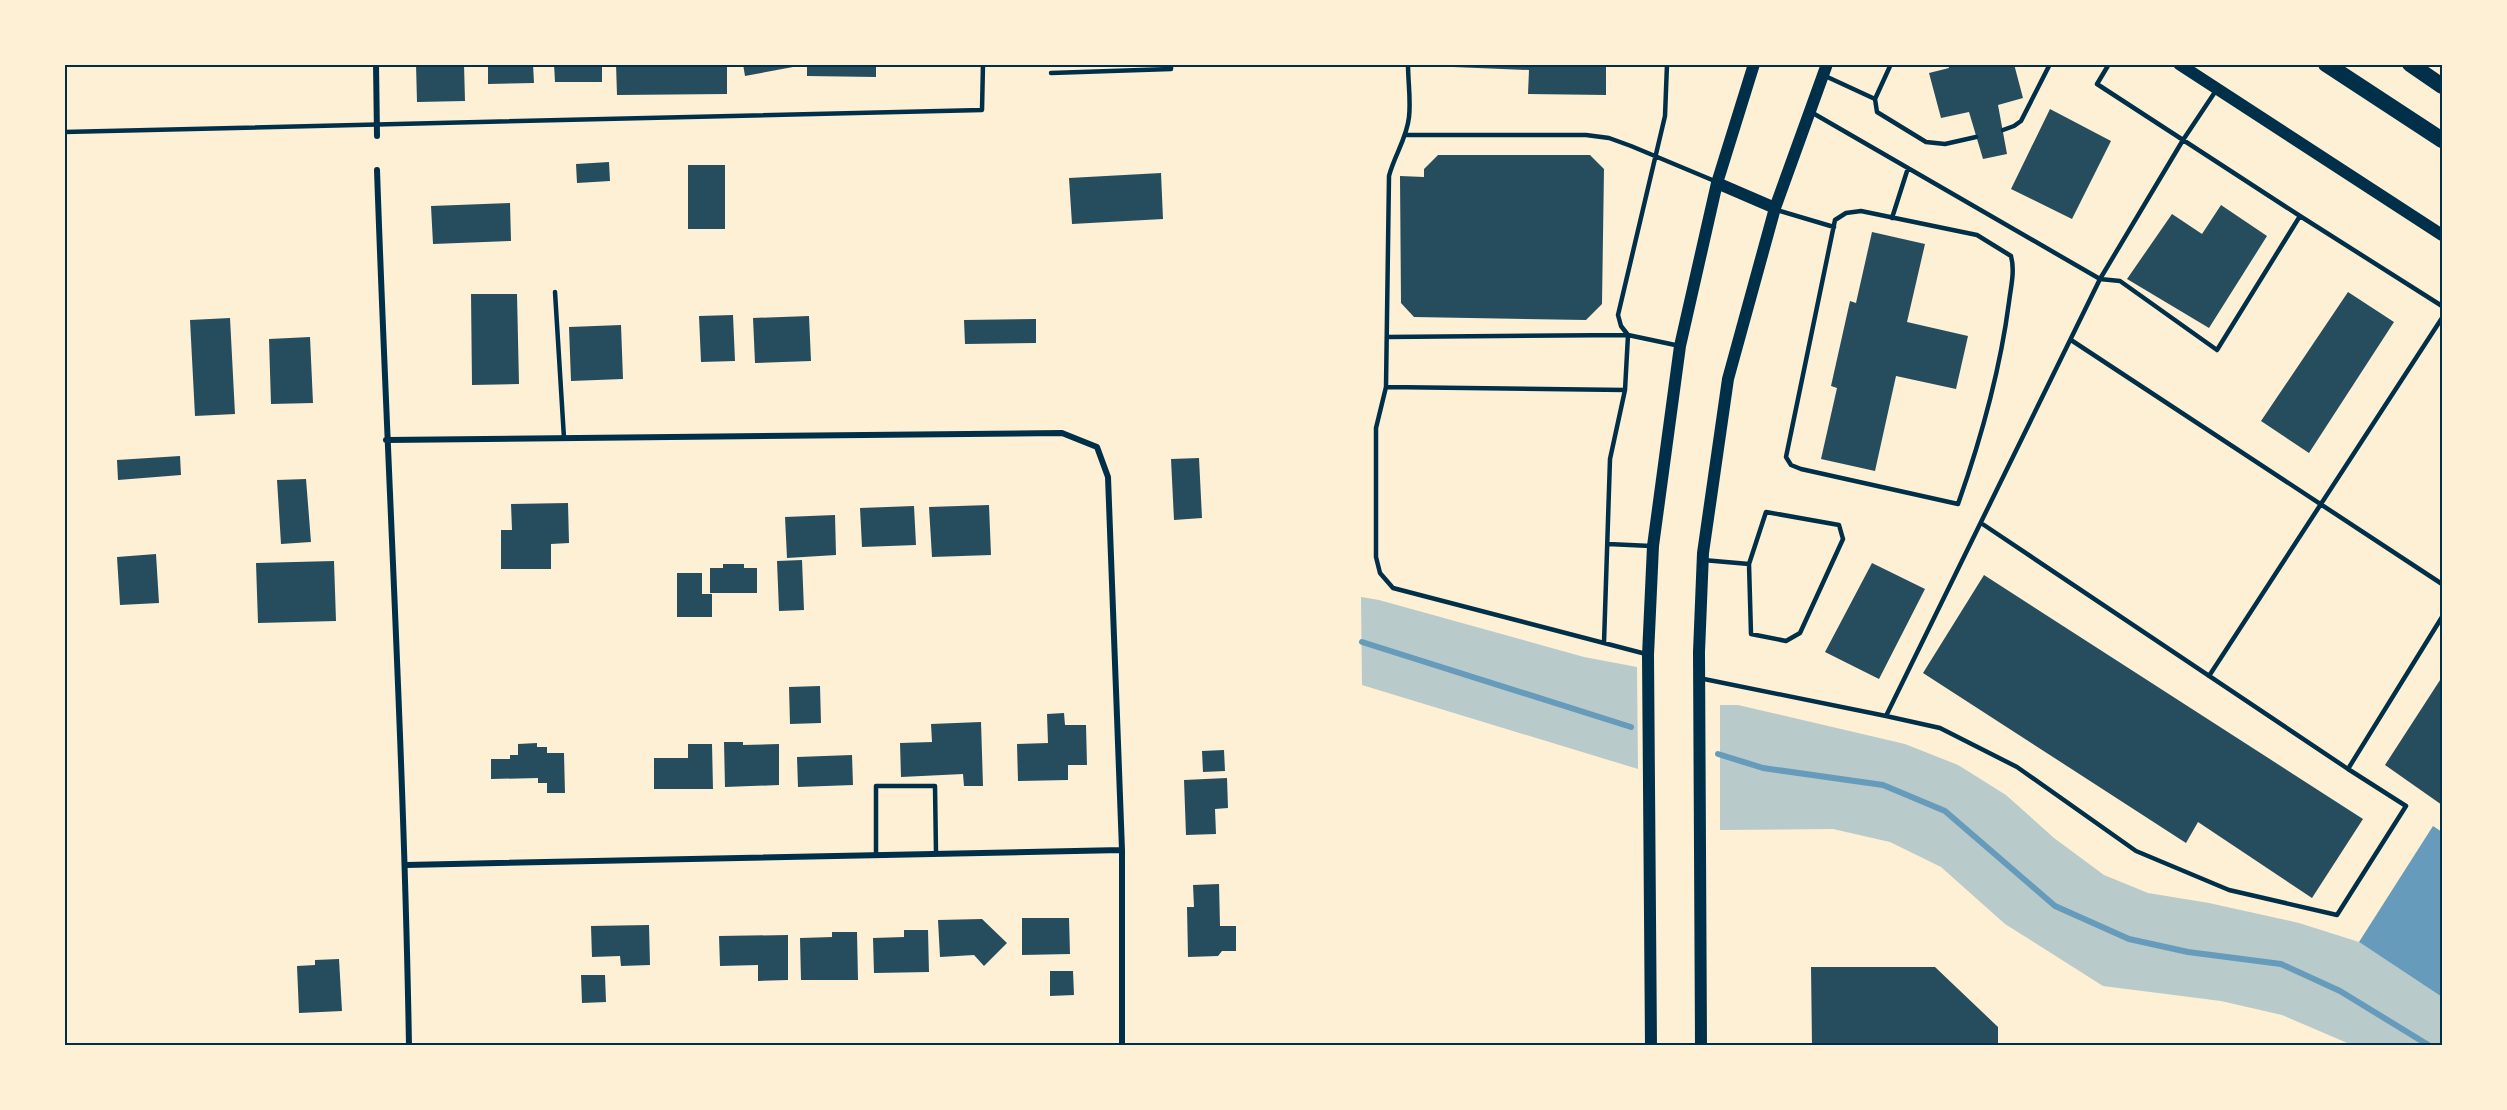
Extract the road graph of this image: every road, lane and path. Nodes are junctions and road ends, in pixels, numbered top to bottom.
1 (376, 64) edge
2 (982, 64) edge
3 (1171, 64) edge
4 (1408, 64) edge
5 (1667, 64) edge
6 (1754, 64) edge
7 (1891, 64) edge
8 (2050, 64) edge
9 (2109, 64) edge
10 (2179, 64) edge
11 (2326, 64) edge
12 (2410, 64) edge
13 (1825, 70) edge
14 (1051, 73) dead end
15 (2442, 86) edge
16 (2217, 89) junction
17 (1875, 99) junction
18 (1808, 111) junction
19 (376, 126) junction
20 (2002, 130) dead end
21 (64, 132) edge
22 (1405, 135) junction
23 (377, 136) dead end
24 (1976, 137) dead end
25 (2183, 140) junction
26 (2442, 140) edge
27 (1656, 158) junction
28 (1908, 168) junction
29 (377, 170) dead end
30 (1717, 183) junction
31 (1774, 209) junction
32 (2300, 216) junction
33 (1892, 218) junction
34 (1834, 227) junction
35 (2442, 235) edge
36 (2100, 279) junction
37 (555, 292) dead end
38 (2442, 306) edge
39 (2442, 318) edge
40 (1628, 335) junction
41 (1387, 337) junction
42 (2071, 340) junction
43 (1680, 346) junction
44 (1386, 387) junction
45 (1625, 390) junction
46 (564, 438) junction
47 (386, 440) junction
48 (2321, 504) junction
49 (1981, 523) junction
50 (1608, 544) junction
51 (1653, 546) junction
52 (1703, 560) junction
53 (1749, 564) junction
54 (2442, 584) edge
55 (2442, 616) edge
56 (1604, 643) junction
57 (1648, 655) junction
58 (2209, 676) junction
59 (1699, 678) junction
60 (1886, 716) junction
61 (2348, 769) junction
62 (1122, 850) junction
63 (936, 853) junction
64 (876, 855) junction
65 (406, 866) junction
66 (409, 1046) edge
67 (1122, 1046) edge
68 (1651, 1046) edge
69 (1701, 1046) edge

1 - 19 street
2 - 19 lane
3 - 14 lane
4 - 22 lane
5 - 27 lane
6 - 30 main road
7 - 17 lane
8 - 20 lane
9 - 25 lane
10 - 16 main road
11 - 26 highway
12 - 15 highway
13 - 17 lane
13 - 18 main road
16 - 25 lane
16 - 35 main road
17 - 24 lane
18 - 28 lane
18 - 31 main road
19 - 21 lane
19 - 23 street
22 - 27 lane
22 - 41 lane
25 - 32 lane
25 - 36 lane
27 - 30 lane
27 - 40 lane
28 - 33 lane
28 - 36 lane
29 - 47 street
30 - 31 main road
30 - 43 main road
31 - 34 lane
31 - 52 main road
32 - 36 lane
32 - 38 lane
33 - 34 lane
33 - 34 lane
36 - 42 lane
37 - 46 lane
39 - 48 lane
40 - 41 lane
40 - 43 lane
40 - 45 lane
41 - 44 lane
42 - 48 lane
42 - 49 lane
43 - 51 main road
44 - 45 lane
44 - 56 lane
45 - 50 lane
46 - 47 street
46 - 62 street
47 - 65 street
48 - 54 lane
48 - 58 lane
49 - 58 lane
49 - 60 lane
50 - 51 lane
50 - 56 lane
51 - 57 main road
52 - 53 lane
52 - 59 main road
53 - 53 lane
55 - 61 lane
56 - 57 lane
57 - 68 main road
58 - 61 lane
59 - 60 lane
59 - 69 main road
60 - 61 lane
62 - 63 street
62 - 67 street
63 - 64 street
63 - 64 lane
64 - 65 street
65 - 66 street

